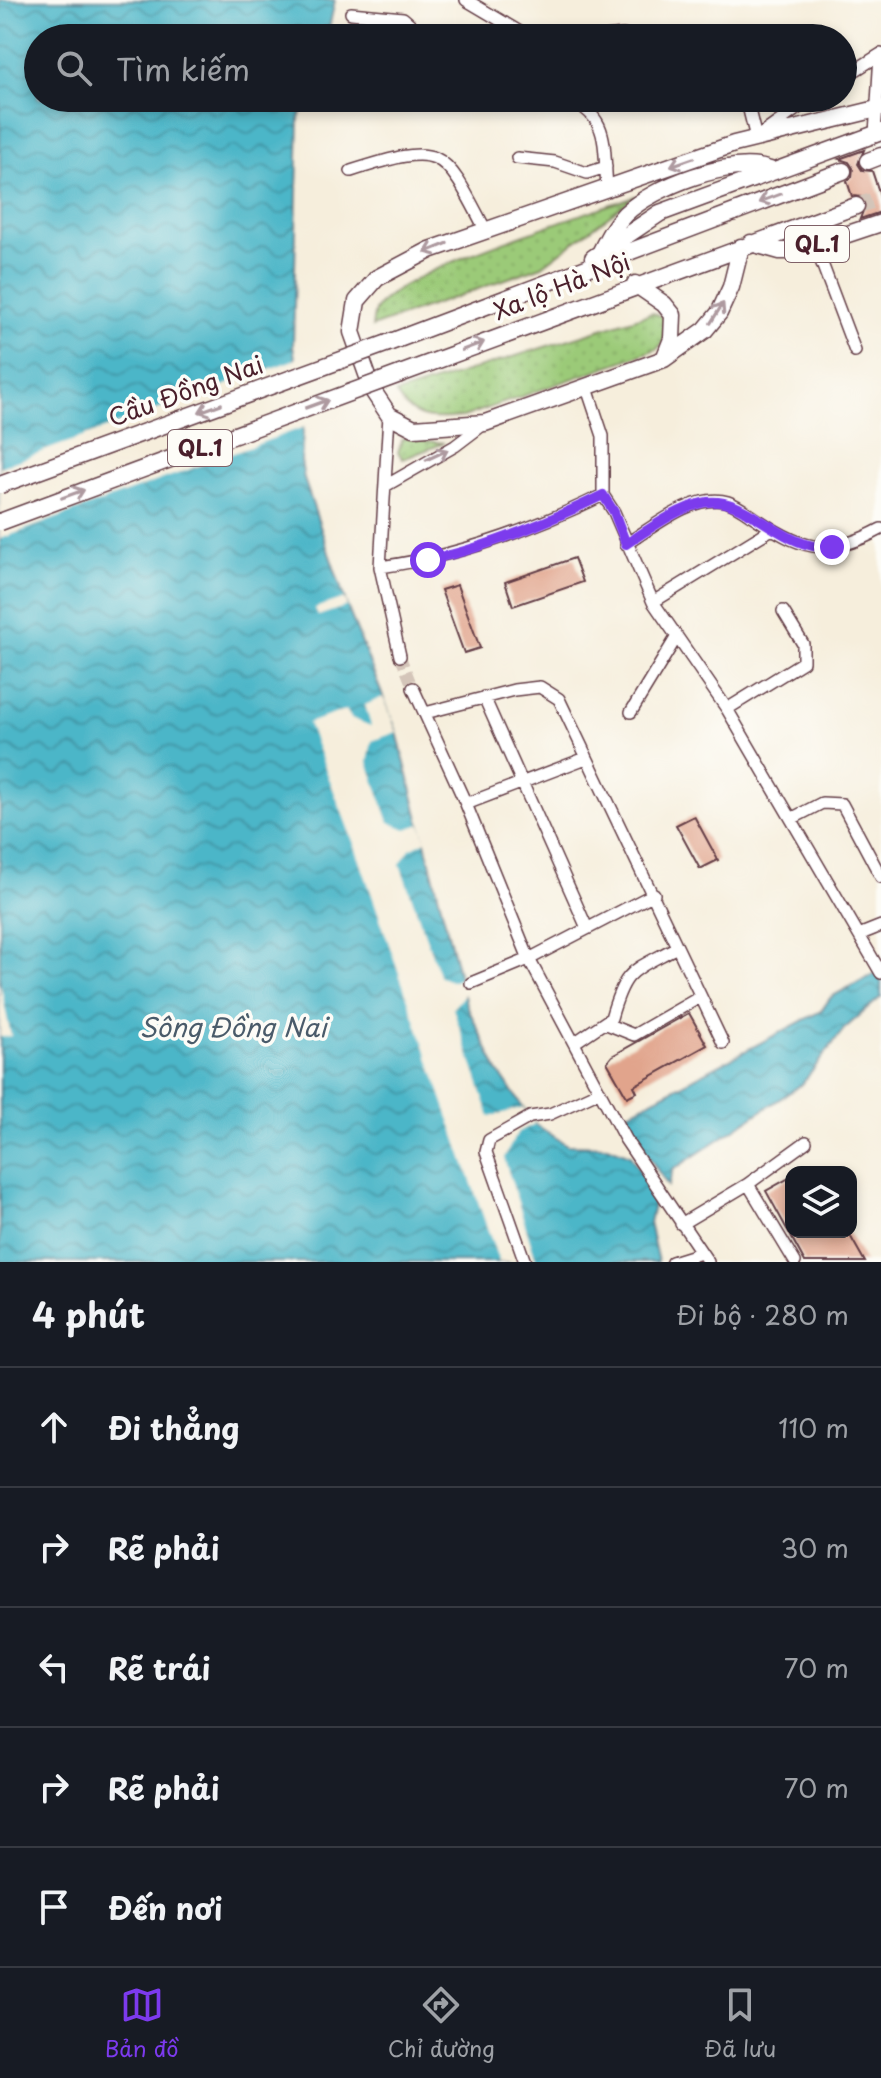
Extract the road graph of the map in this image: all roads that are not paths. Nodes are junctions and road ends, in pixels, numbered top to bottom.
1 (466, 0) edge
2 (351, 13) dead end
3 (410, 24) edge
4 (506, 24) edge
5 (880, 55) edge
6 (857, 69) edge
7 (879, 108) edge
8 (590, 112) edge
9 (750, 112) edge
10 (792, 112) edge
11 (878, 133) edge
12 (756, 138) junction
13 (517, 158) dead end
14 (606, 167) junction
15 (351, 171) dead end
16 (843, 171) dead end
17 (607, 187) junction
18 (856, 206) tunnel mouth
19 (880, 226) edge
20 (485, 229) junction
21 (746, 245) junction
22 (815, 245) junction
23 (578, 268) junction
24 (635, 284) junction
25 (388, 343) joint
26 (855, 351) dead end
27 (664, 359) junction
28 (587, 388) junction
29 (389, 415) junction
30 (485, 423) junction
31 (0, 485) edge
32 (387, 485) junction
33 (603, 495) junction
34 (0, 522) edge
35 (772, 529) junction
36 (881, 529) edge
37 (626, 544) junction
38 (380, 567) junction
39 (653, 602) junction
40 (783, 611) dead end
41 (676, 638) junction
42 (400, 656) tunnel mouth
43 (413, 688) tunnel mouth
44 (484, 697) junction
45 (727, 709) junction
46 (631, 712) dead end
47 (425, 713) junction
48 (586, 758) junction
49 (523, 783) junction
50 (466, 804) junction
51 (793, 818) junction
52 (881, 877) edge
53 (654, 894) junction
54 (881, 926) edge
55 (587, 928) junction
56 (861, 934) junction
57 (675, 948) junction
58 (529, 959) junction
59 (879, 969) edge
60 (471, 983) dead end
61 (700, 997) junction
62 (604, 1023) junction
63 (574, 1043) junction
64 (723, 1043) dead end
65 (600, 1091) junction
66 (806, 1142) dead end
67 (748, 1184) junction
68 (681, 1224) junction
69 (704, 1257) edge
70 (525, 1262) edge
71 (672, 1262) edge
72 (795, 1262) edge

1 - 4 street
2 - 3 street
5 - 6 street
5 - 7 street
7 - 11 street
7 - 12 highway
8 - 14 street
9 - 12 street
10 - 12 street
11 - 23 highway, Xa lộ Hà Nội / QL.1
12 -> 17 highway
13 - 14 street
14 - 17 street
15 - 20 street
16 -> 23 highway, Xa lộ Hà Nội / QL.1
17 - 20 highway
18 - 21 highway, Xa lộ Hà Nội / QL.1
19 - 22 highway, QL.1
20 -> 29 highway
21 - 22 highway, QL.1
21 - 24 highway, Xa lộ Hà Nội / QL.1
27 -> 21 highway
22 - 26 street
23 - 25 highway, Xa lộ Hà Nội / QL.1
24 - 27 highway
34 -> 24 highway, Xa lộ Hà Nội / QL.1, bridge
25 -> 31 highway, Cầu Đồng Nai / QL.1, bridge
27 - 28 highway
28 - 30 highway
28 - 33 street
29 - 30 highway
29 - 32 street
32 -> 30 street
32 - 38 street
33 - 37 street
33 - 38 street
35 - 36 street
35 - 37 street
35 - 39 street
37 - 39 street
38 - 42 street
39 - 41 street
40 - 45 street
41 - 45 street
41 - 46 street
43 - 47 street
44 - 47 street
44 - 48 street
44 - 49 street
45 - 51 street
47 - 50 street
48 - 49 street
48 - 53 street
49 - 50 street
49 - 55 street
50 - 58 street
51 - 52 street
51 - 56 street
53 - 55 street
53 - 57 street
54 - 56 street
55 - 58 street
56 - 59 street
57 - 61 street
57 - 62 street
58 - 60 street
58 - 63 street
61 - 62 street
61 - 64 street
62 - 63 street
63 - 65 street
65 - 68 street
65 - 70 street
66 - 67 street
67 - 68 street
67 - 72 street
68 - 69 street
69 - 71 street

